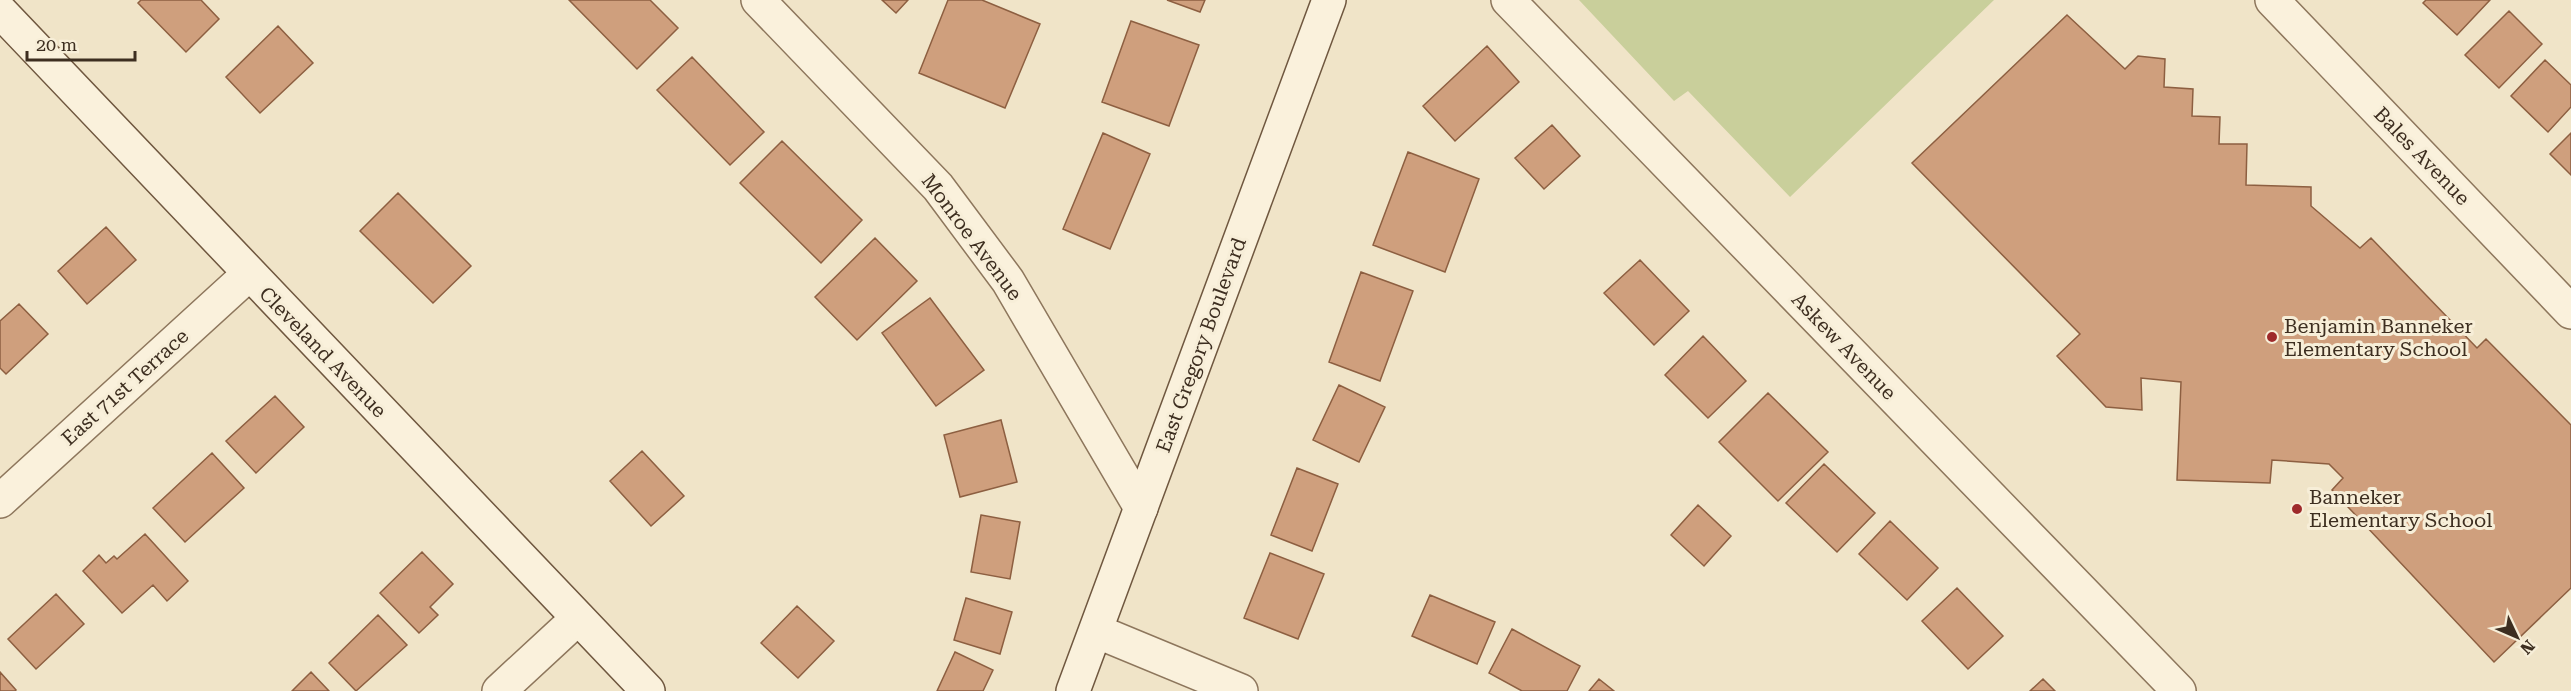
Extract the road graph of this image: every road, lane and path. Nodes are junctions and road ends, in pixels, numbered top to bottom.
1 (758, 0) edge
2 (1329, 0) edge
3 (1508, 0) edge
4 (2272, 0) edge
5 (0, 11) edge
6 (249, 274) junction
7 (2571, 312) edge
8 (0, 501) edge
9 (1141, 508) junction
10 (578, 618) junction
11 (1096, 631) junction
12 (499, 691) edge
13 (648, 691) edge
14 (1073, 691) edge
15 (1241, 691) edge
16 (2179, 691) edge

1 - 9 street, Monroe Avenue
2 - 9 street, East Gregory Boulevard
3 - 16 street, Askew Avenue
4 - 7 street, Bales Avenue
5 - 6 street, Cleveland Avenue
6 - 8 street, East 71st Terrace
6 - 10 street, Cleveland Avenue
9 - 11 street, East Gregory Boulevard
10 - 12 street
10 - 13 street, Cleveland Avenue
11 - 14 street, East Gregory Boulevard
11 - 15 street

